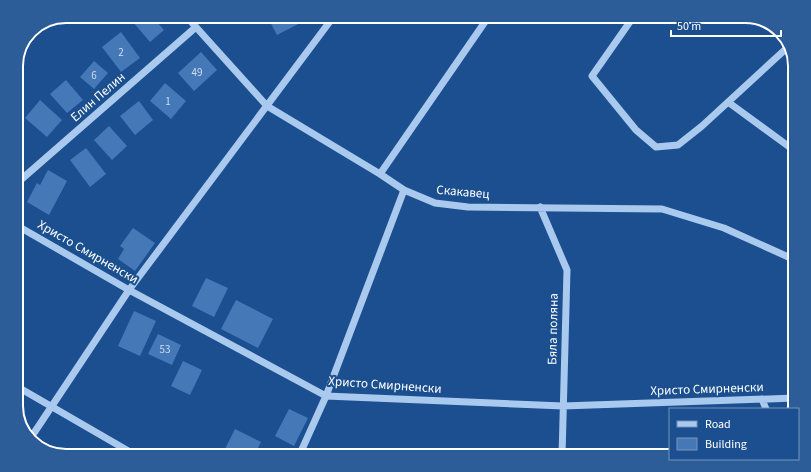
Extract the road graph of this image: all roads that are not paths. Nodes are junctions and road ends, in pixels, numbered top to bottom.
1 (192, 23) edge
2 (329, 23) edge
3 (484, 23) edge
4 (629, 23) edge
5 (196, 27) junction
6 (785, 50) edge
7 (728, 102) junction
8 (267, 106) junction
9 (788, 146) edge
10 (380, 174) junction
11 (23, 178) edge
12 (404, 190) junction
13 (540, 207) junction
14 (23, 229) edge
15 (788, 257) edge
16 (129, 290) junction
17 (23, 390) edge
18 (326, 396) junction
19 (788, 398) edge
20 (762, 399) junction
21 (563, 406) junction
22 (51, 407) junction
23 (766, 408) edge
24 (33, 434) edge
25 (125, 449) edge
26 (302, 449) edge
27 (562, 449) edge

1 - 5 street, Скакавец
2 - 8 street
3 - 10 street
4 - 7 street
5 - 8 street, Скакавец
5 - 11 street, Елин Пелин
6 - 7 street
7 - 9 street
8 - 10 street, Скакавец
8 - 16 street
10 - 12 street, Скакавец
12 - 13 street, Скакавец
12 - 18 street
13 - 15 street, Скакавец
13 - 21 street, Бяла поляна
14 - 16 street, Христо Смирненски
16 - 18 street, Христо Смирненски
16 - 22 street
17 - 22 street
18 - 21 street, Христо Смирненски
18 - 26 street
19 - 20 street, Христо Смирненски
20 - 21 street, Христо Смирненски
20 - 23 street
21 - 27 street, Бяла поляна
22 - 24 street
22 - 25 street

